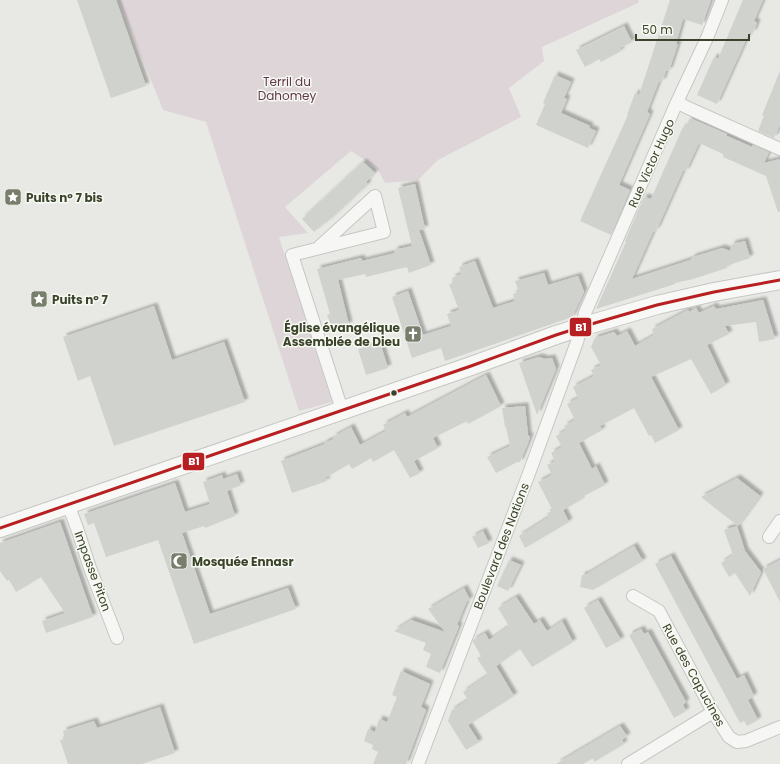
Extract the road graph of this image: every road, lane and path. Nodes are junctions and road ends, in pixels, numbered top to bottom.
1 (722, 0) edge
2 (677, 102) junction
3 (780, 149) edge
4 (318, 248) junction
5 (780, 280) edge
6 (581, 326) junction
7 (342, 410) junction
8 (68, 504) junction
9 (780, 521) edge
10 (0, 528) edge
11 (769, 537) dead end
12 (633, 596) dead end
13 (117, 638) dead end
14 (713, 712) junction
15 (780, 728) edge
16 (418, 764) edge
17 (628, 764) edge

1 - 2 street, Rue Victor Hugo
2 - 3 street
2 - 6 street, Rue Victor Hugo
4 - 4 street
4 - 7 street
5 - 6 main road
6 - 7 main road
6 - 16 street, Boulevard des Nations
7 - 8 main road
8 - 10 main road
8 - 13 street, Impasse Piton
9 - 11 street
12 - 14 street, Rue des Capucines
14 - 15 street, Rue des Capucines
14 - 17 street

